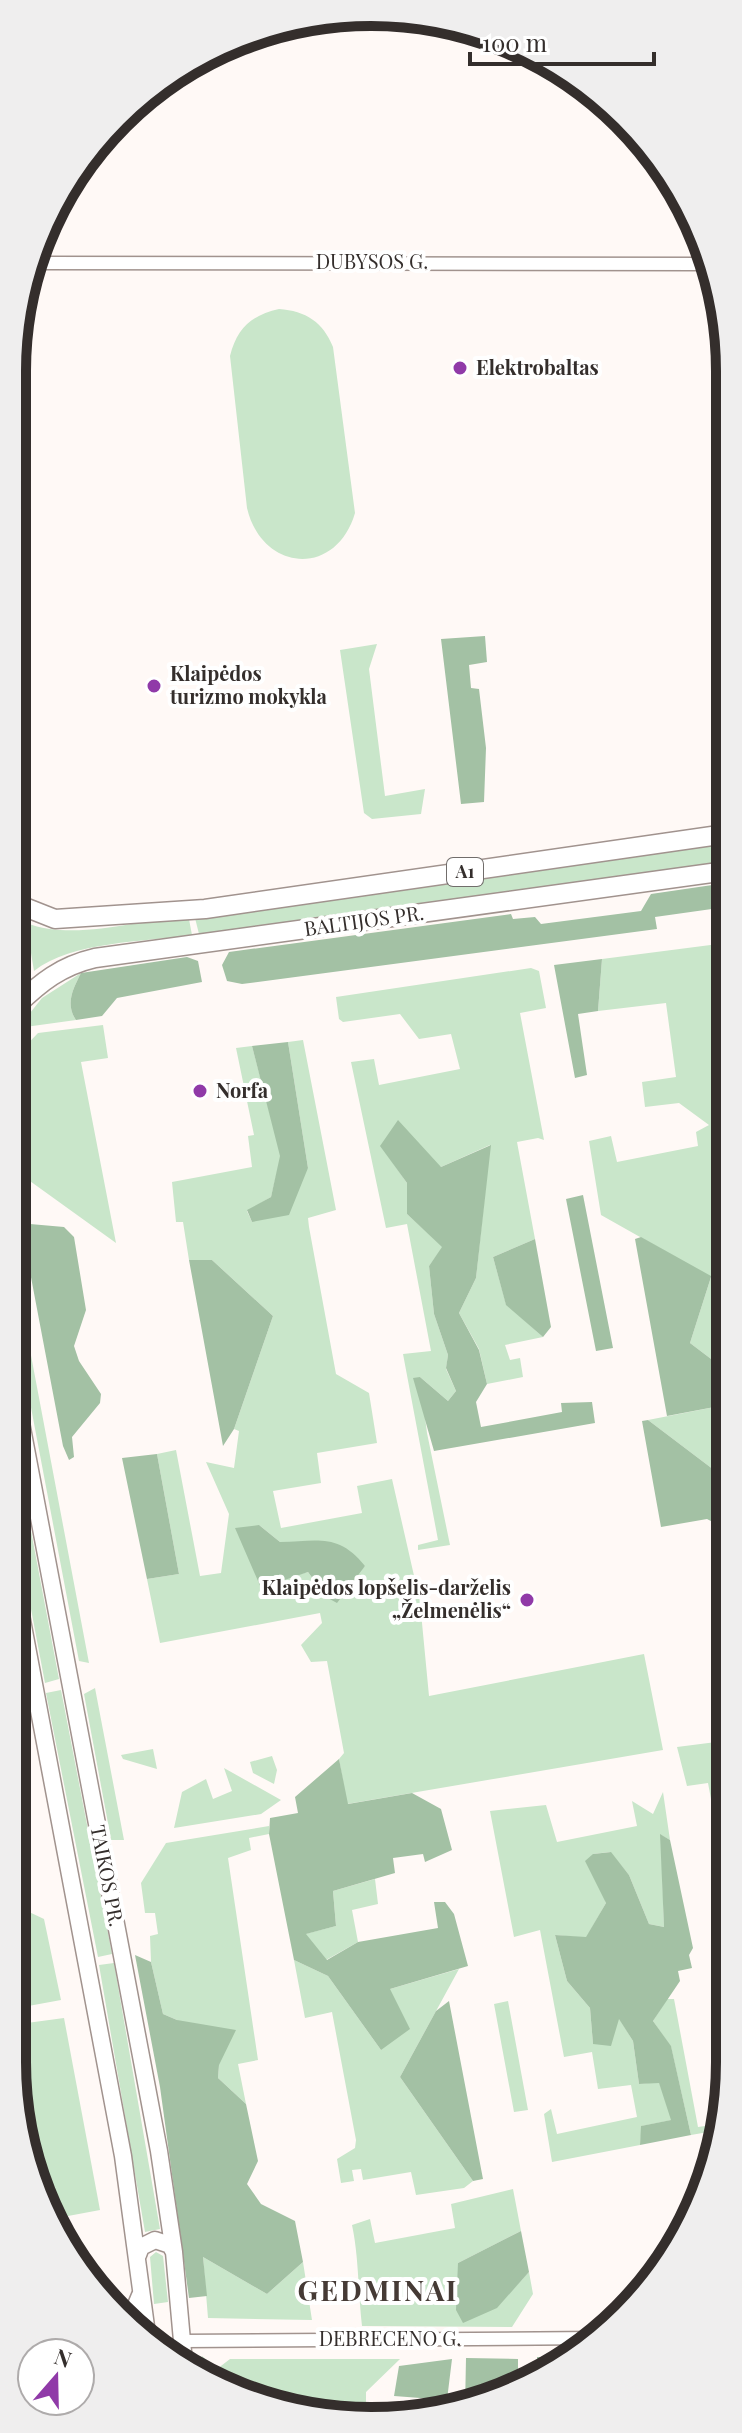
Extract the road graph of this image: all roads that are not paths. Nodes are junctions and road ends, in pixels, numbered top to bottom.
1 (43, 263) edge
2 (699, 264) edge
3 (716, 835) edge
4 (716, 872) edge
5 (26, 908) edge
6 (26, 996) edge
7 (26, 1449) edge
8 (26, 1641) edge
9 (174, 2252) junction
10 (138, 2255) junction
11 (142, 2280) junction
12 (133, 2311) edge
13 (146, 2323) edge
14 (578, 2338) edge
15 (183, 2341) junction
16 (183, 2352) edge

1 - 2 street, DUBYSOS G.
3 - 5 highway, BALTIJOS PR. / A1
4 - 6 highway, BALTIJOS PR. / A1
7 - 9 main road, TAIKOS PR.
8 - 10 main road, TAIKOS PR.
9 - 10 main road
9 - 15 main road, TAIKOS PR.
10 - 11 main road, TAIKOS PR.
11 - 12 street
11 - 13 main road, TAIKOS PR.
14 - 15 street, DEBRECENO G.
15 - 16 main road, TAIKOS PR.

